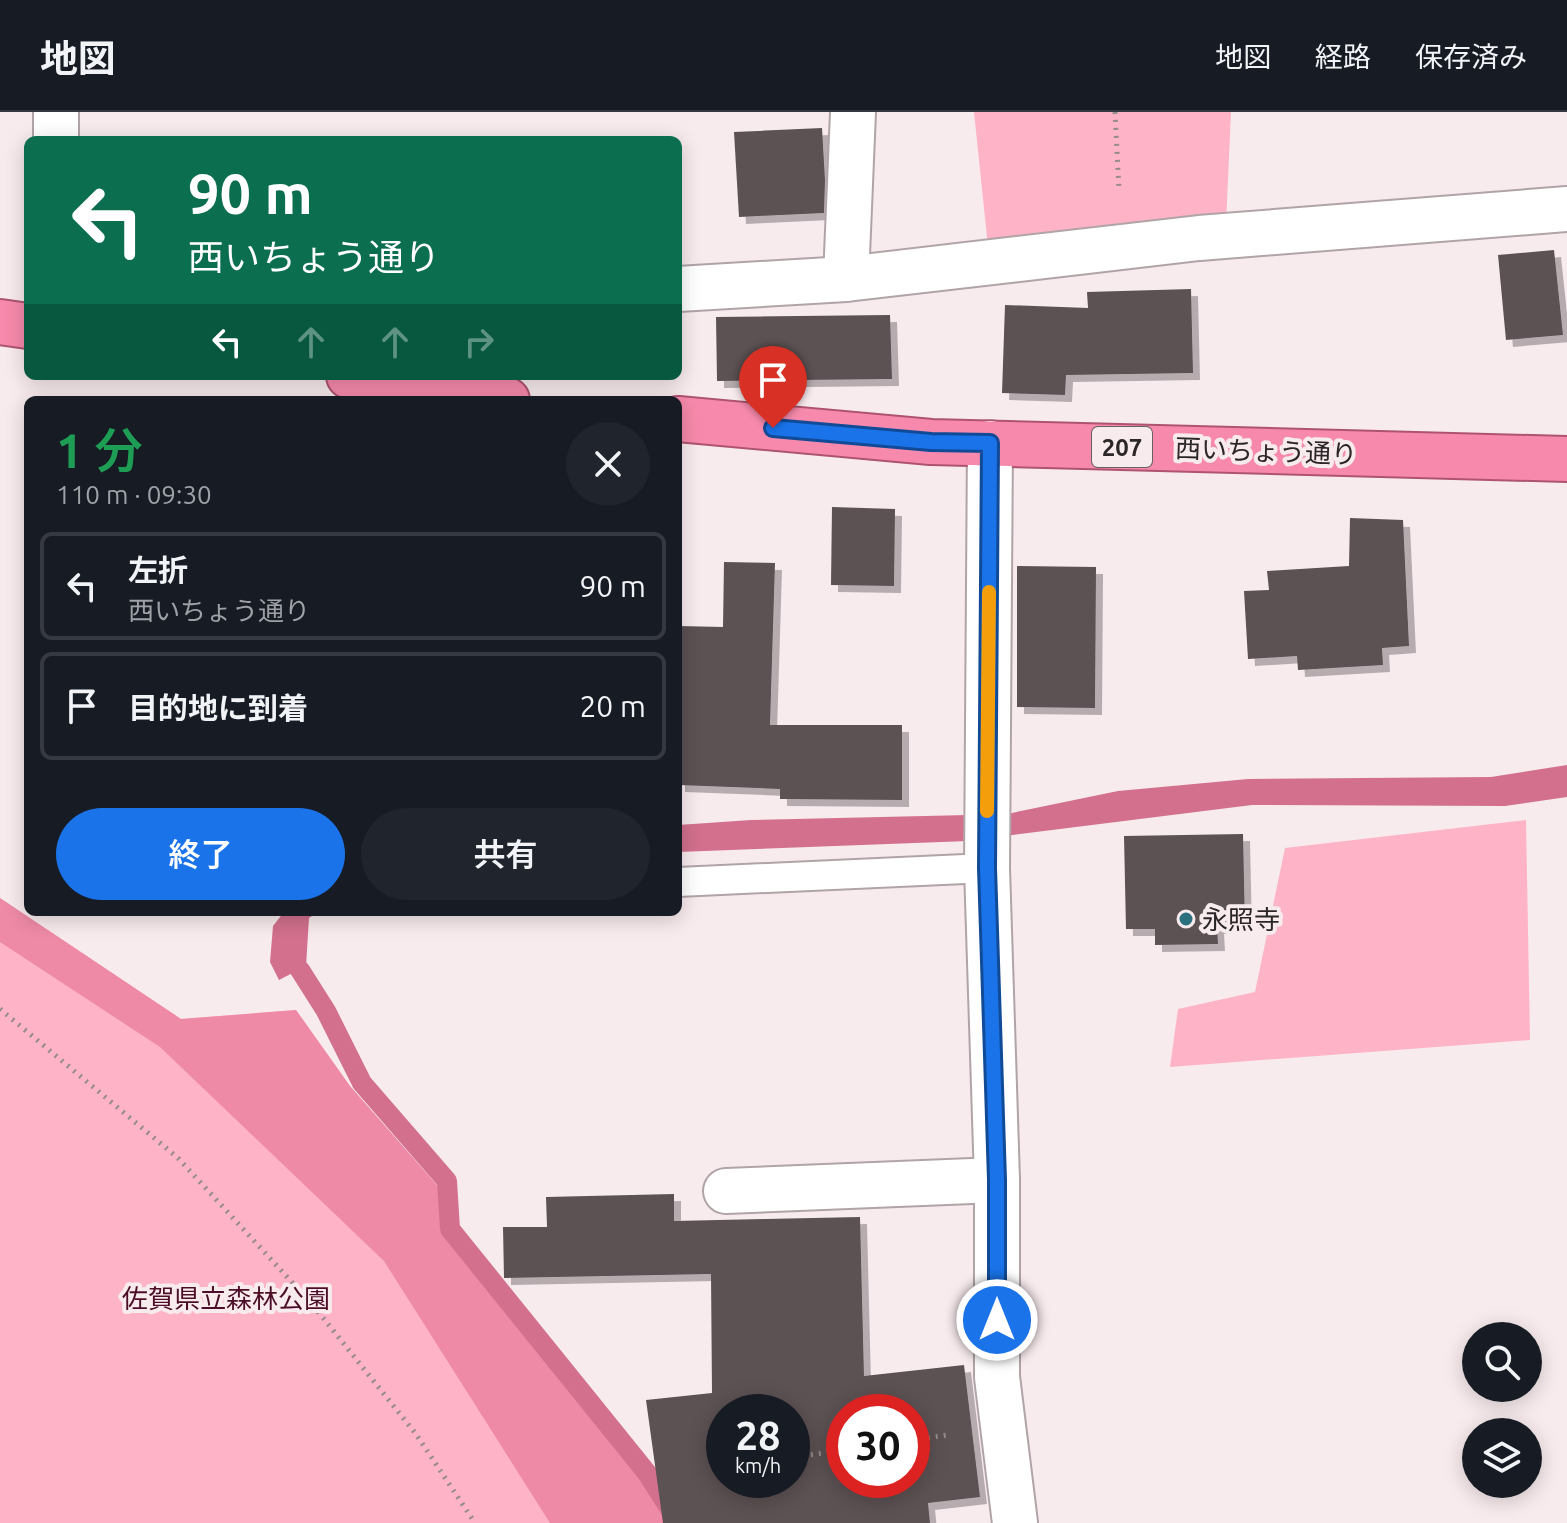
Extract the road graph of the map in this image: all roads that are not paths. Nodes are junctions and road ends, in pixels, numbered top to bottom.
1 (56, 112) edge
2 (853, 112) edge
3 (56, 136) edge
4 (1567, 209) edge
5 (846, 279) junction
6 (682, 289) edge
7 (0, 322) edge
8 (24, 325) edge
9 (375, 380) edge
10 (481, 396) edge
11 (682, 419) edge
12 (990, 443) junction
13 (1567, 459) edge
14 (987, 868) junction
15 (682, 882) edge
16 (997, 1180) junction
17 (726, 1191) dead end
18 (1015, 1523) edge

1 - 3 street
2 - 5 street
4 - 5 street
5 - 6 street
7 - 8 highway
9 - 10 highway
11 - 12 highway, 西いちょう通り / 207
12 - 13 highway, 西いちょう通り / 207
12 - 14 street
14 - 15 lane
14 - 16 street
16 - 17 street
16 - 18 street

